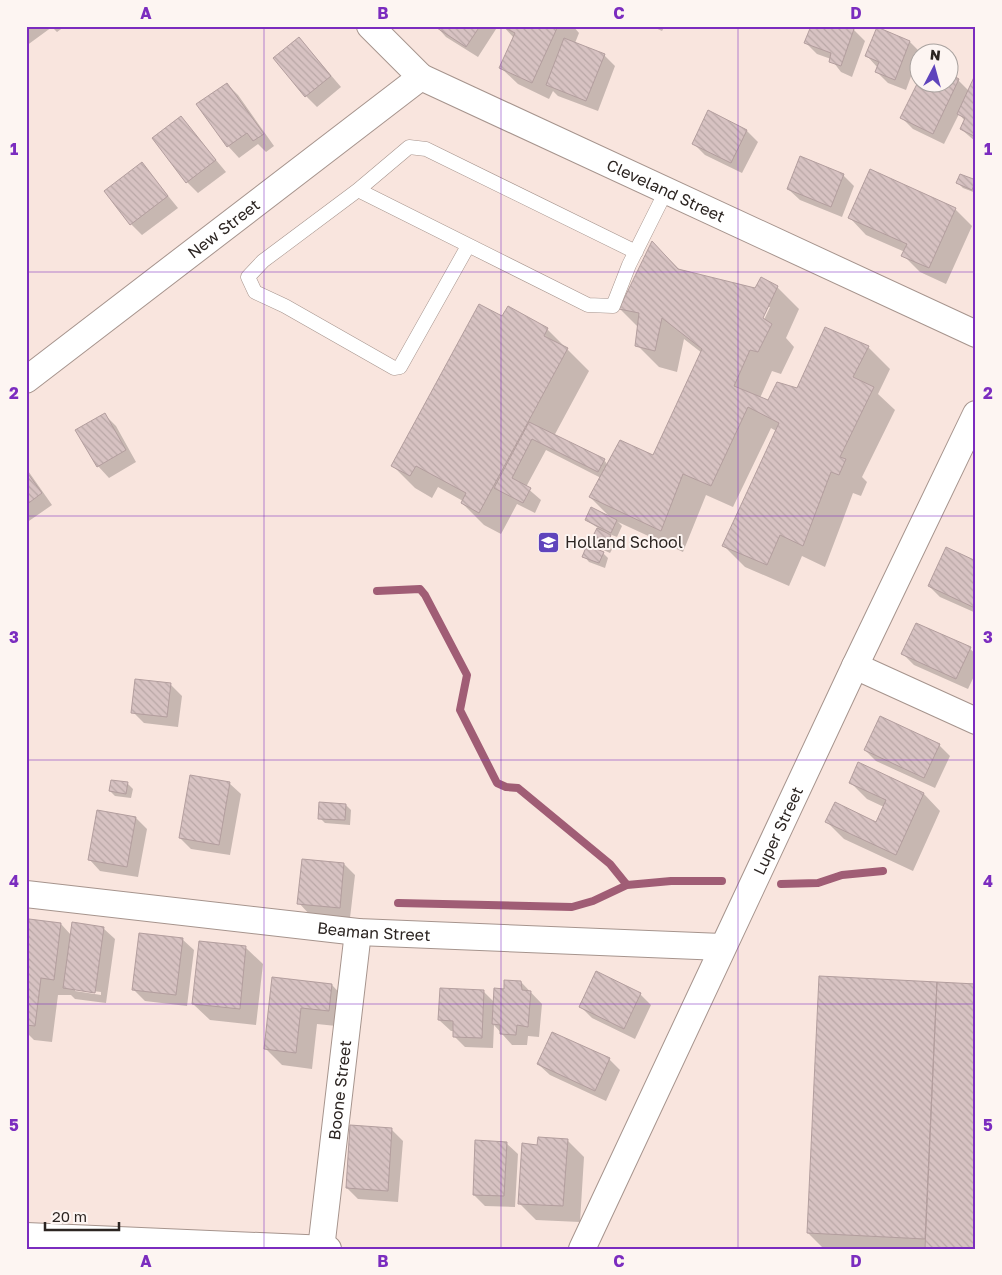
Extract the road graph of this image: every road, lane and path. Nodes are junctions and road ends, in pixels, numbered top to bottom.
1 (370, 26) edge
2 (421, 77) junction
3 (358, 190) junction
4 (666, 191) junction
5 (468, 246) junction
6 (636, 252) junction
7 (976, 334) edge
8 (26, 380) edge
9 (976, 414) edge
10 (855, 666) junction
11 (976, 721) edge
12 (26, 894) edge
13 (358, 932) junction
14 (722, 947) junction
15 (26, 1236) edge
16 (189, 1246) edge
17 (321, 1248) edge
18 (328, 1249) edge
19 (582, 1249) edge

1 - 2 street, Cleveland Street
2 - 4 street, Cleveland Street
2 - 8 street, New Street
3 - 5 lane
3 - 5 lane
3 - 6 lane
4 - 6 lane
4 - 7 street, Cleveland Street
5 - 6 lane
9 - 10 street, Luper Street
10 - 11 street
10 - 14 street, Luper Street
12 - 13 street, Beaman Street
13 - 14 street, Beaman Street
13 - 17 street, Boone Street
14 - 19 street, Luper Street
15 - 16 street
16 - 17 street
17 - 18 street

